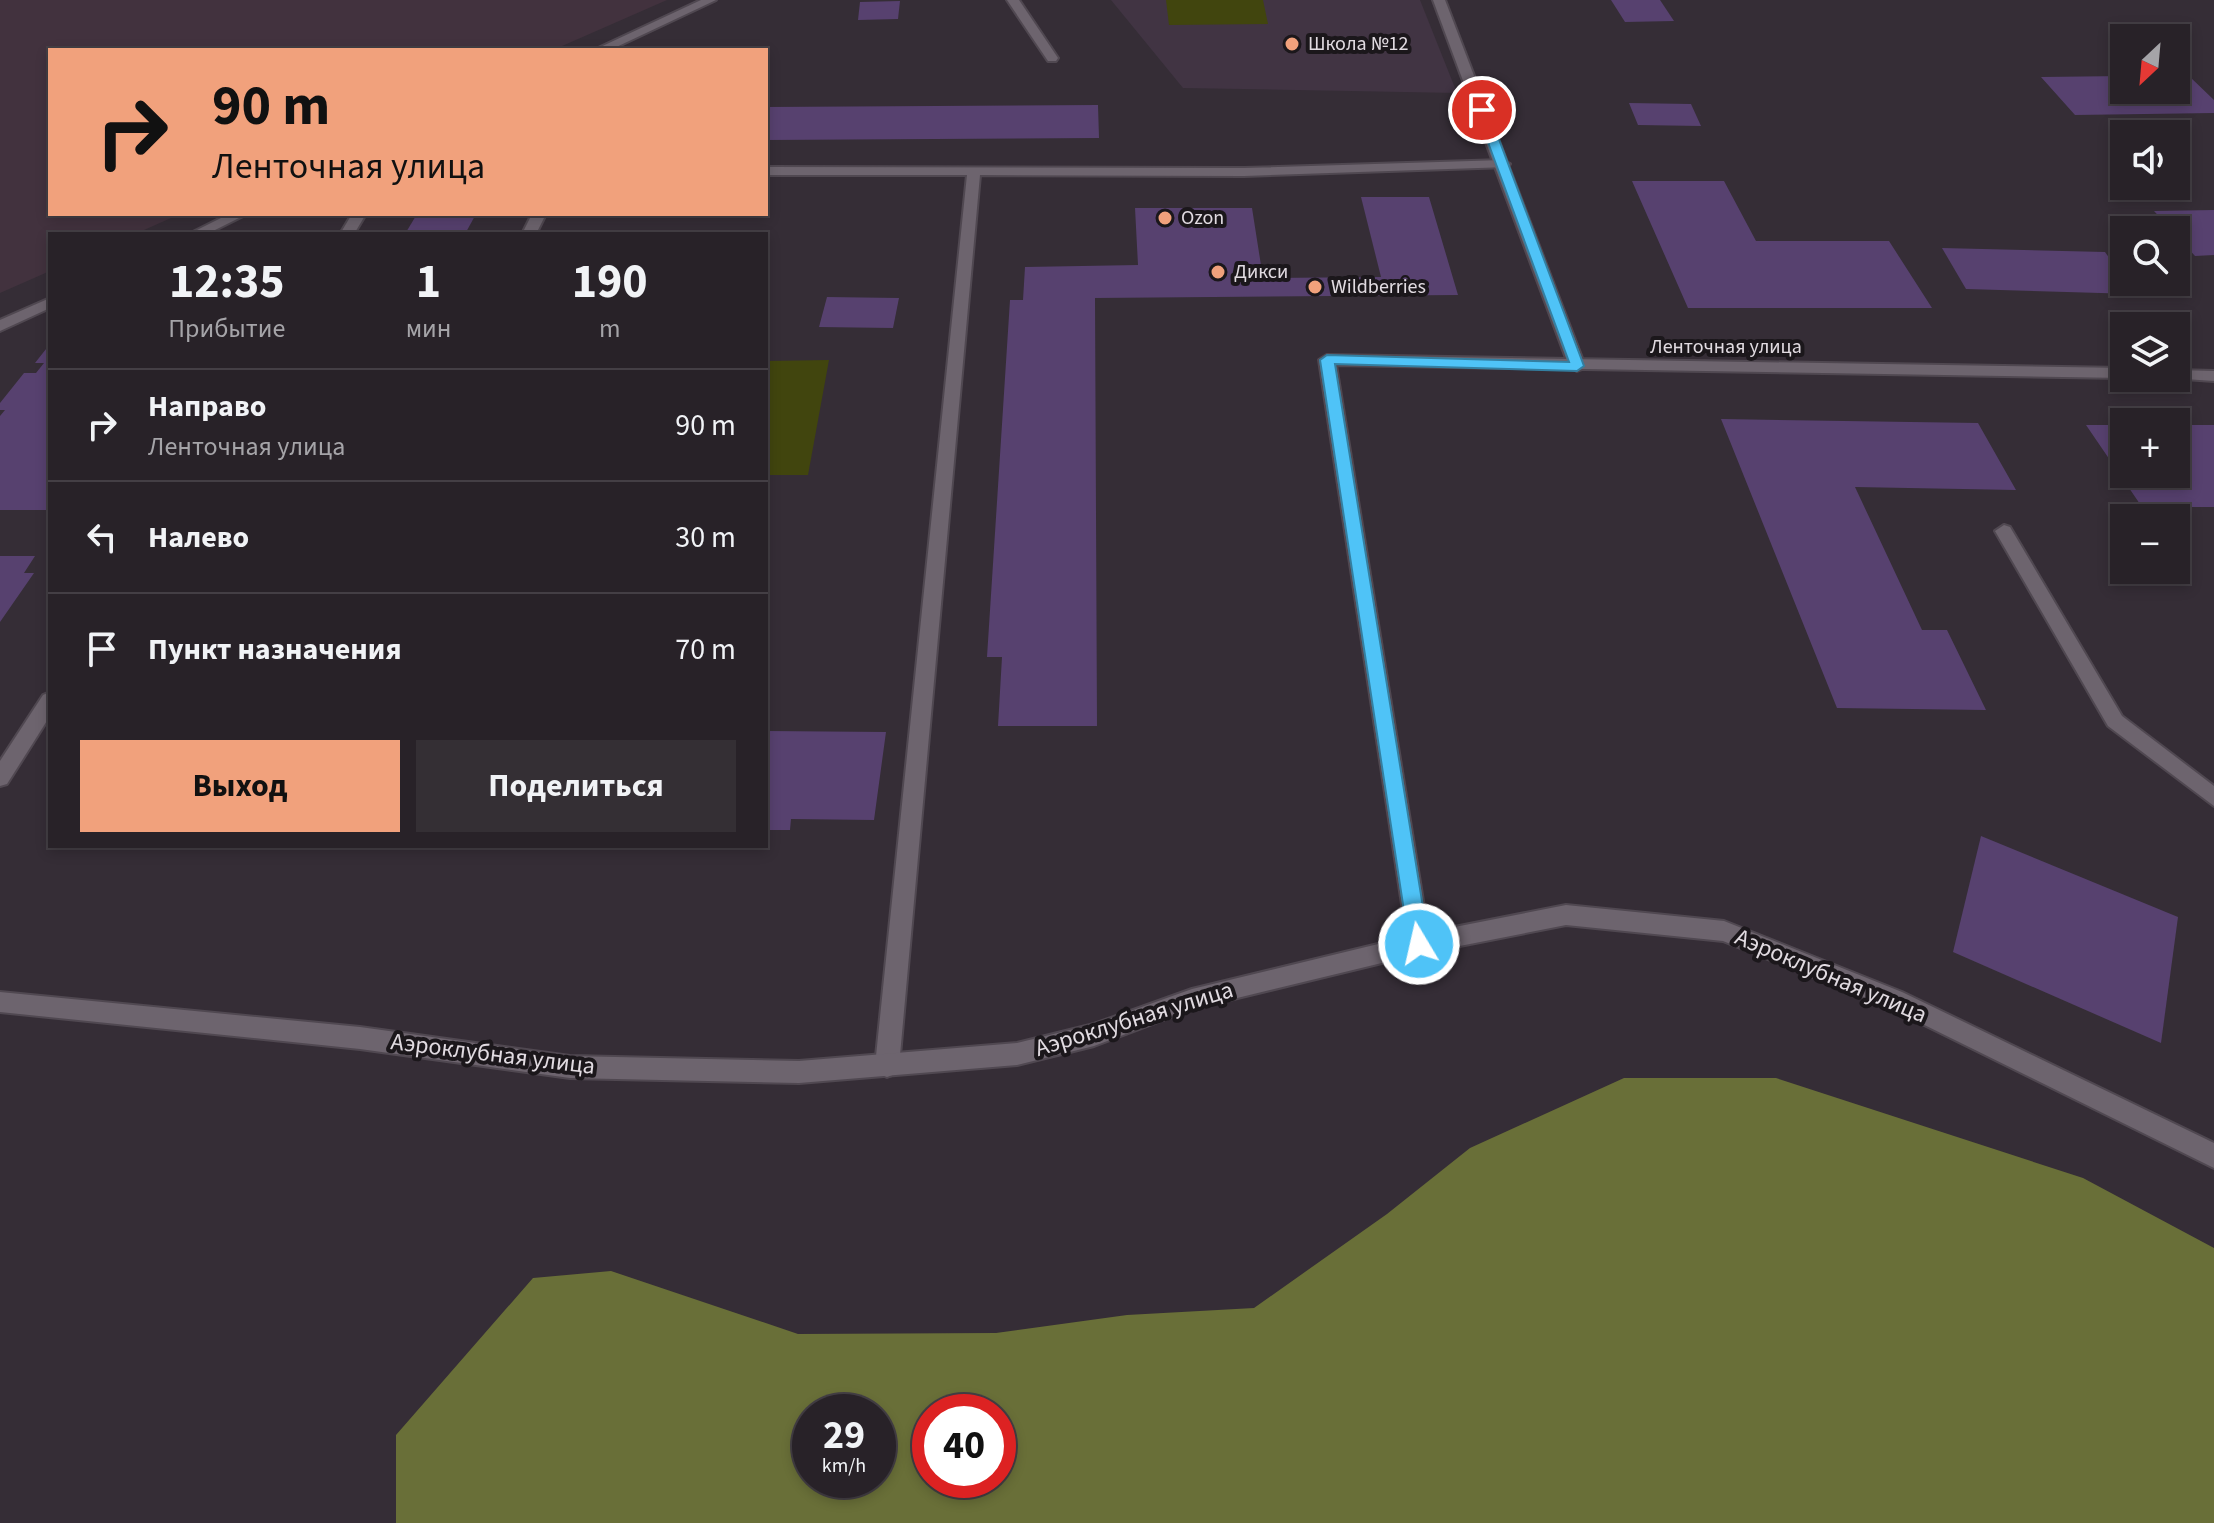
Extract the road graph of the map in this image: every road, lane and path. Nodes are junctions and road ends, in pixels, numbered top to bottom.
1 (710, 0) edge
2 (1013, 0) edge
3 (1439, 0) edge
4 (604, 48) edge
5 (1052, 58) dead end
6 (1503, 164) junction
7 (768, 171) edge
8 (974, 171) junction
9 (236, 216) edge
10 (200, 232) edge
11 (48, 303) edge
12 (0, 326) edge
13 (1577, 366) junction
14 (2110, 373) edge
15 (2190, 375) edge
16 (2214, 376) edge
17 (2004, 531) dead end
18 (48, 703) edge
19 (0, 778) edge
20 (2214, 798) edge
21 (1419, 944) junction
22 (0, 1002) edge
23 (887, 1066) junction
24 (2214, 1156) edge

1 - 4 street
2 - 5 street
3 - 6 street
6 - 8 street
6 - 13 street
7 - 8 street
8 - 23 street
9 - 10 street
11 - 12 street
13 - 14 street, Ленточная улица
13 - 21 street, Ленточная улица
15 - 16 street
17 - 20 street
18 - 19 street
21 - 23 street, Аэроклубная улица
21 - 24 street, Аэроклубная улица
22 - 23 street, Аэроклубная улица

